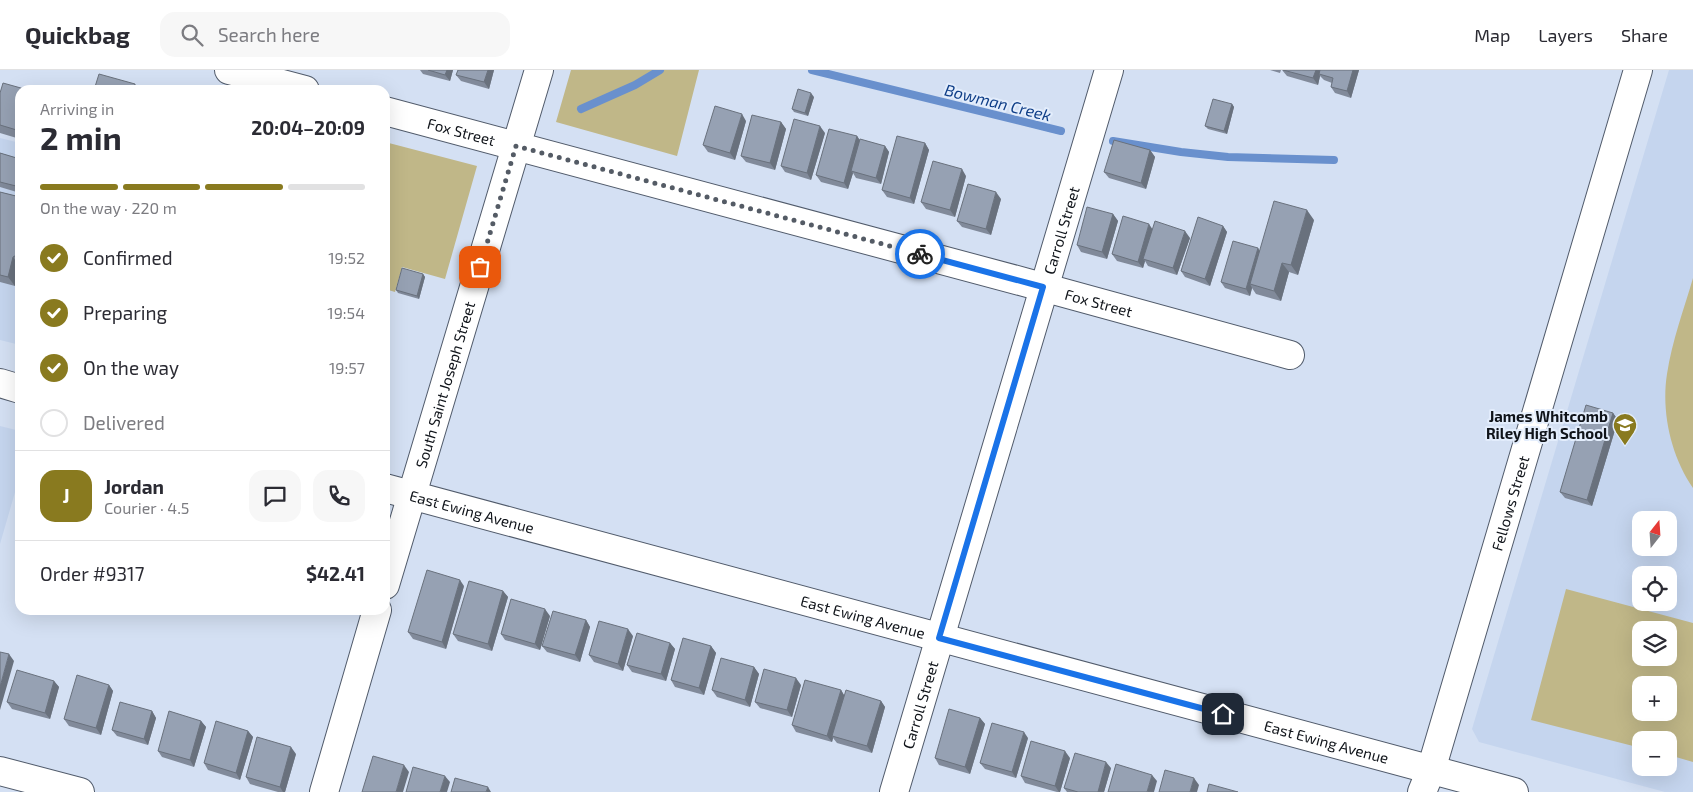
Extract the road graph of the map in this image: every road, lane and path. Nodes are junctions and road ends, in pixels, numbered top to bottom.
1 (229, 70) edge
2 (539, 70) edge
3 (1108, 70) edge
4 (1638, 70) edge
5 (286, 85) edge
6 (390, 112) edge
7 (516, 146) junction
8 (1043, 287) junction
9 (1290, 355) dead end
10 (0, 383) edge
11 (15, 388) edge
12 (390, 489) edge
13 (412, 495) junction
14 (390, 568) edge
15 (377, 615) edge
16 (939, 638) junction
17 (0, 771) edge
18 (1426, 781) edge
19 (80, 792) edge
20 (324, 792) edge
21 (894, 792) edge
22 (1514, 792) edge

1 - 5 street
2 - 7 street, South Saint Joseph Street
3 - 8 street, Carroll Street
4 - 18 street, Fellows Street
6 - 7 street, Fox Street
7 - 8 street, Fox Street
7 - 13 street, South Saint Joseph Street
8 - 9 street, Fox Street
8 - 16 street, Carroll Street
10 - 11 street
12 - 13 street, East Ewing Avenue
13 - 14 street, South Saint Joseph Street
13 - 16 street, East Ewing Avenue
15 - 20 street
16 - 18 street, East Ewing Avenue
16 - 21 street, Carroll Street
17 - 19 street
18 - 22 street, East Ewing Avenue

